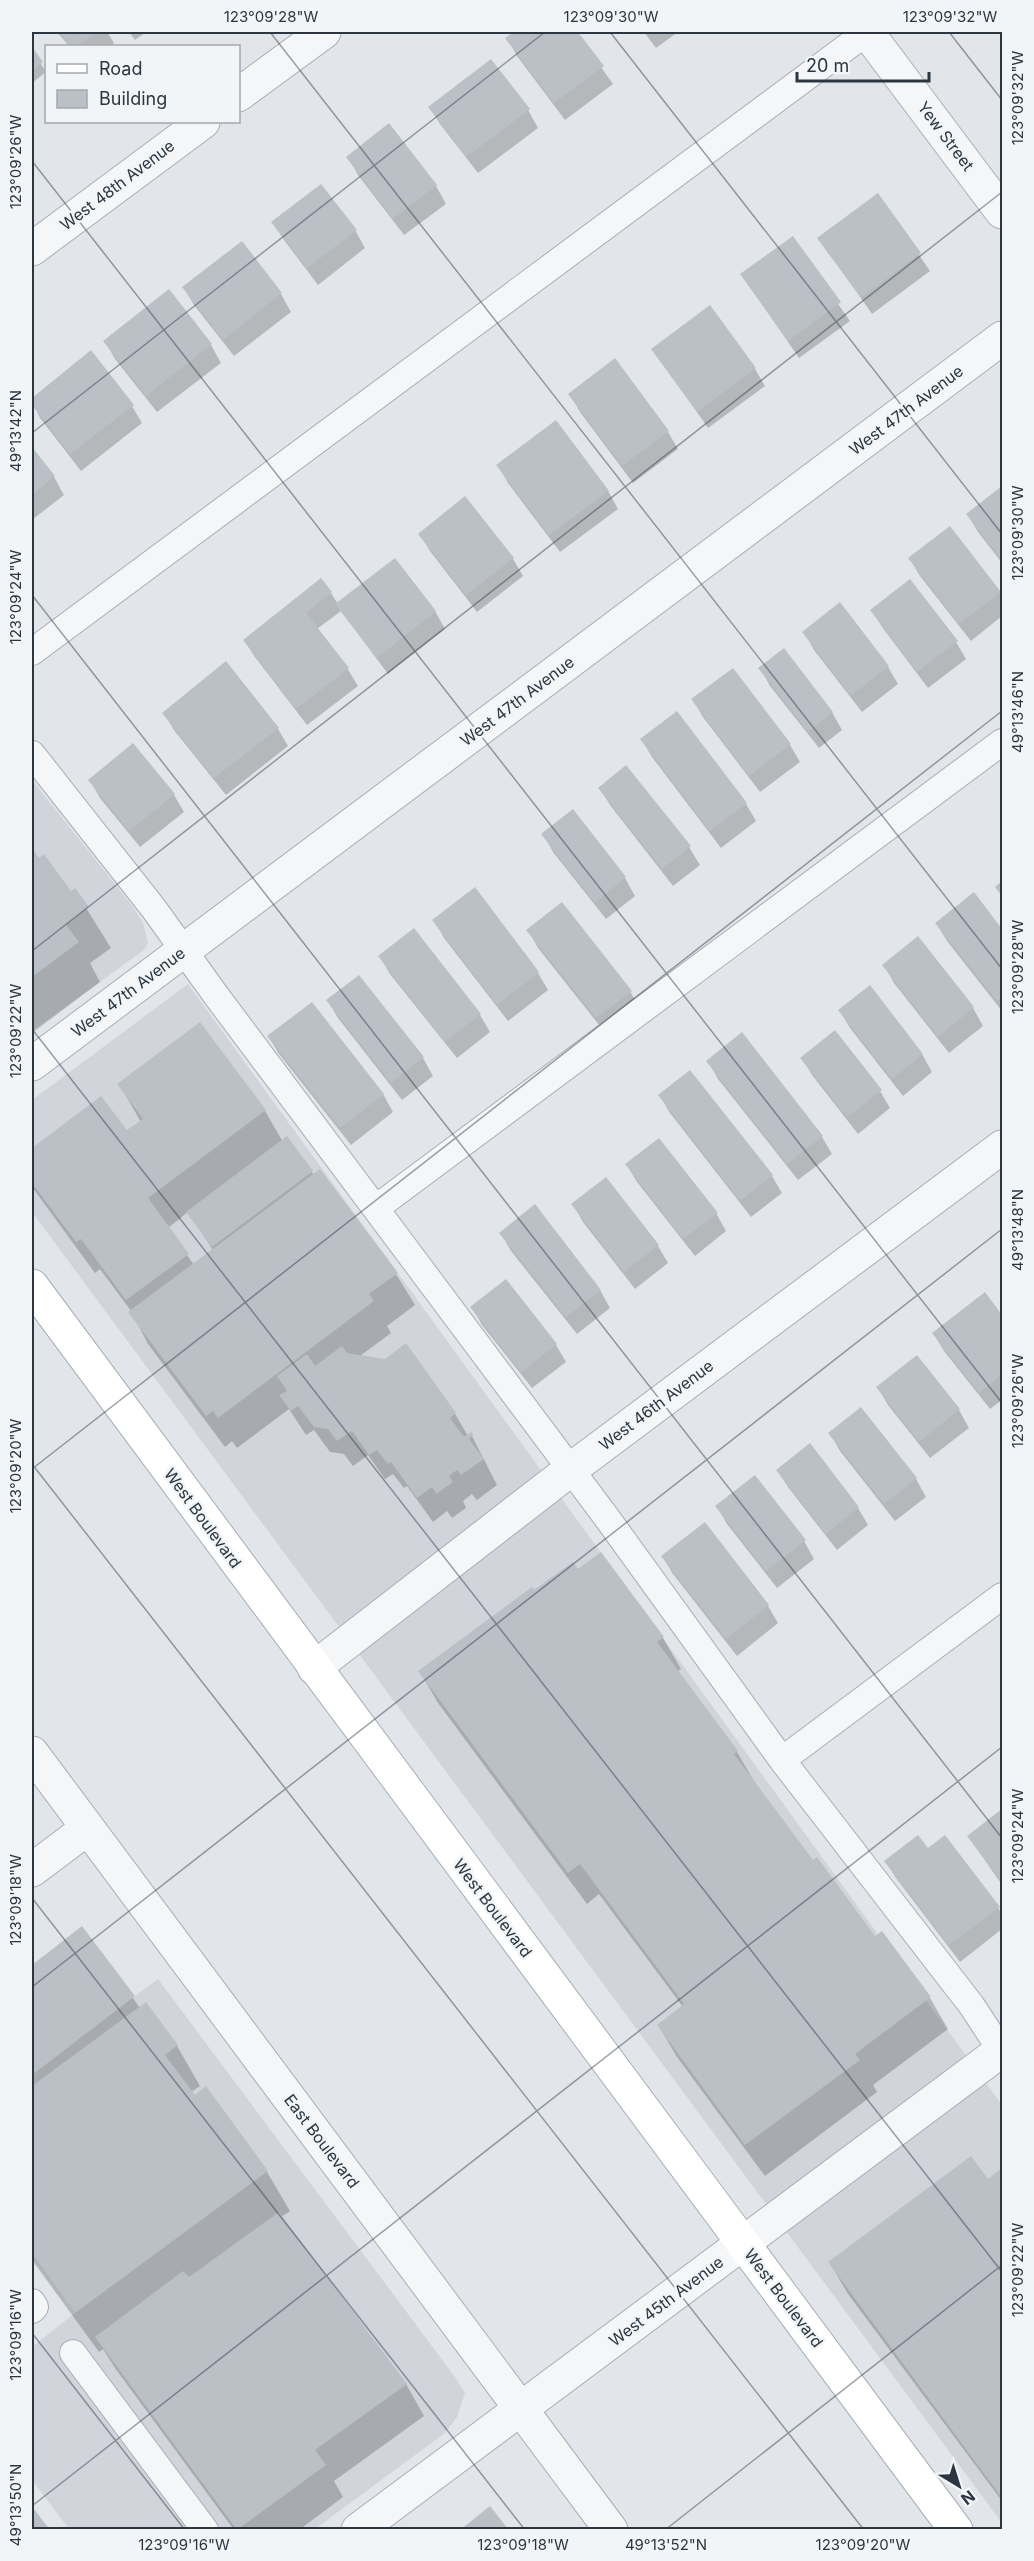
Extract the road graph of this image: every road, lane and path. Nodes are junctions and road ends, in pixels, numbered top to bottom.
1 (324, 32) edge
2 (867, 32) edge
3 (240, 94) edge
4 (202, 123) edge
5 (1002, 212) edge
6 (32, 249) edge
7 (1002, 338) edge
8 (32, 652) edge
9 (1002, 742) edge
10 (32, 754) edge
11 (184, 950) junction
12 (32, 1064) edge
13 (1002, 1147) edge
14 (376, 1208) junction
15 (32, 1286) edge
16 (570, 1470) junction
17 (1002, 1596) edge
18 (314, 1668) junction
19 (32, 1753) edge
20 (782, 1760) junction
21 (88, 1828) junction
22 (32, 1870) edge
23 (1002, 2051) edge
24 (743, 2243) junction
25 (32, 2302) edge
26 (32, 2310) edge
27 (73, 2353) dead end
28 (521, 2408) junction
29 (205, 2529) edge
30 (357, 2529) edge
31 (611, 2529) edge
32 (956, 2529) edge

1 - 3 street
2 - 5 street, Yew Street
2 - 8 lane
4 - 6 street, West 48th Avenue
7 - 11 street, West 47th Avenue
9 - 14 lane
10 - 11 lane
11 - 12 street, West 47th Avenue
11 - 14 lane
13 - 16 street, West 46th Avenue
14 - 16 lane
15 - 18 street, West Boulevard
16 - 18 street, West 46th Avenue
16 - 20 lane
17 - 20 lane
18 - 24 street, West Boulevard
19 - 21 street, East Boulevard
20 - 23 lane
21 - 22 street
21 - 28 street, East Boulevard
23 - 24 street, West 45th Avenue
24 - 28 street, West 45th Avenue
24 - 32 street, West Boulevard
25 - 26 lane
27 - 29 lane
28 - 30 street, West 45th Avenue
28 - 31 street, East Boulevard

